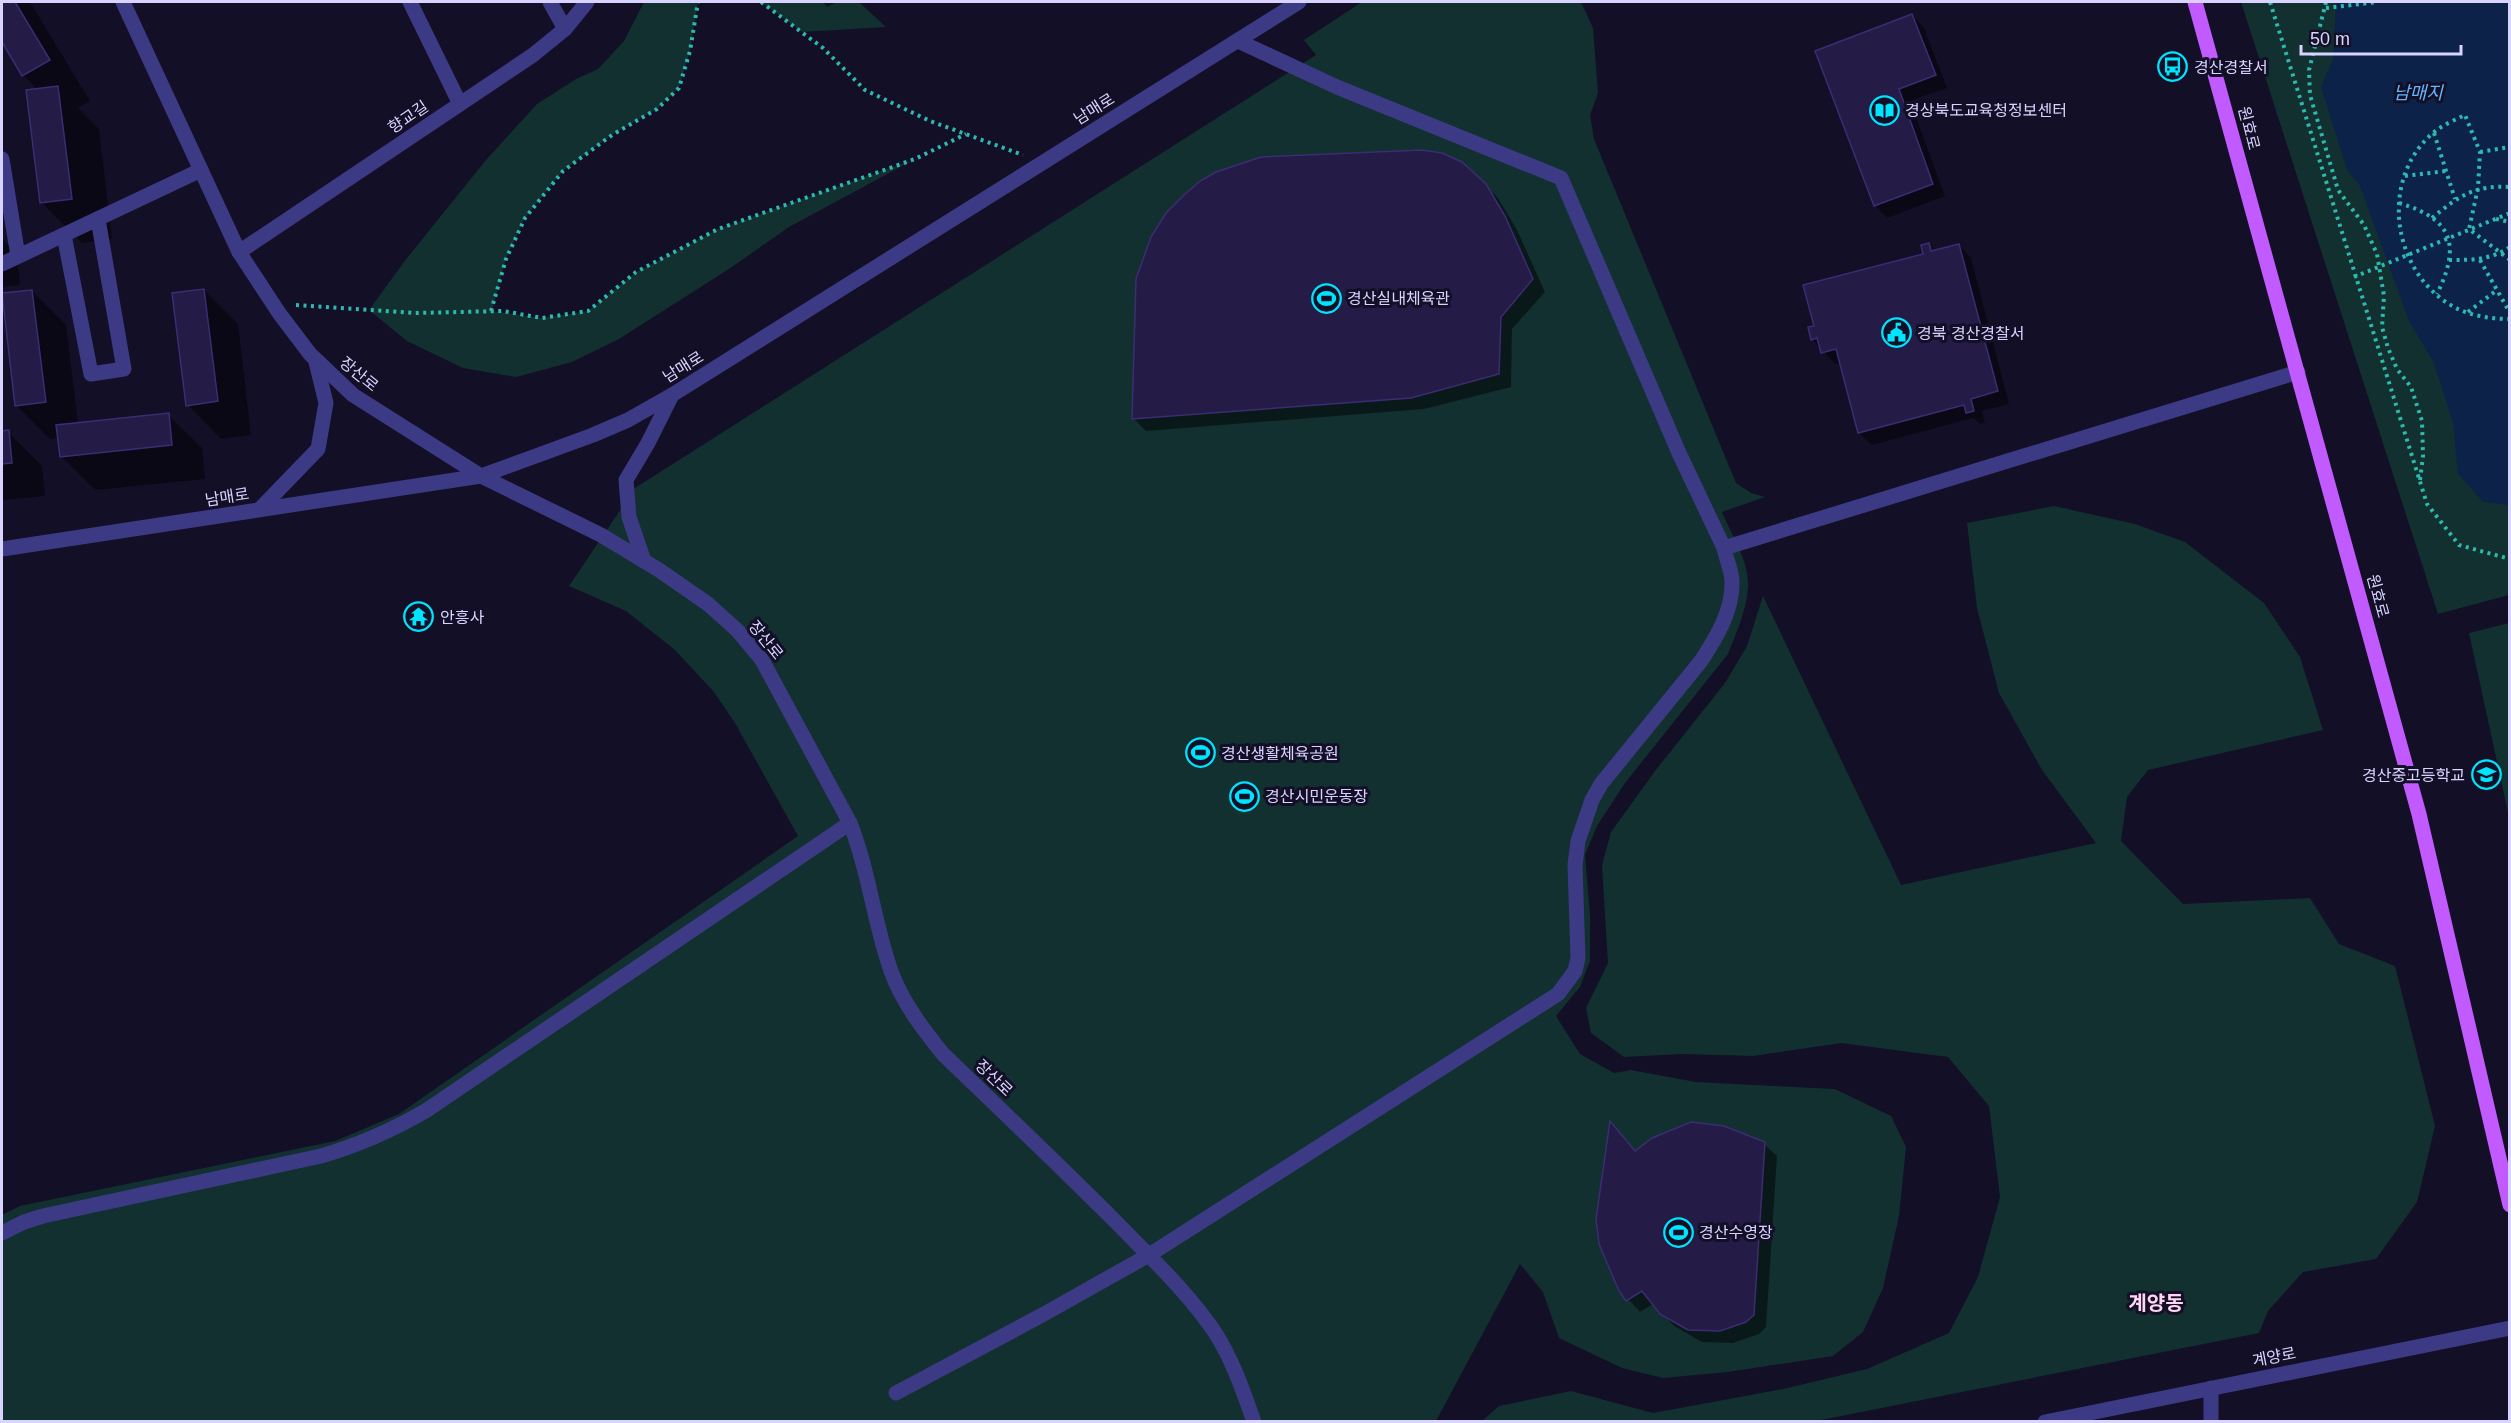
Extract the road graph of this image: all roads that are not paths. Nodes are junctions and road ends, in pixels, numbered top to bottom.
1 (123, 2) edge
2 (410, 2) edge
3 (550, 2) edge
4 (586, 2) edge
5 (1299, 2) edge
6 (2195, 2) edge
7 (565, 29) junction
8 (1238, 41) junction
9 (460, 104) junction
10 (2, 163) edge
11 (201, 170) junction
12 (98, 219) junction
13 (64, 235) junction
14 (239, 252) junction
15 (18, 256) junction
16 (2, 264) edge
17 (316, 359) junction
18 (2298, 372) junction
19 (672, 395) junction
20 (481, 476) junction
21 (260, 509) junction
22 (1724, 548) junction
23 (2, 549) edge
24 (644, 561) junction
25 (850, 823) junction
26 (2510, 1204) edge
27 (2, 1233) edge
28 (1149, 1256) junction
29 (2510, 1328) edge
30 (2211, 1388) junction
31 (896, 1393) dead end
32 (1254, 1422) edge
33 (2045, 1422) edge
34 (2211, 1422) edge

1 - 11 street, 장산로
2 - 9 street
3 - 7 street
4 - 7 street, 향교길
5 - 8 street, 남매로
6 - 18 main road, 원효로
7 - 9 street, 향교길
8 - 19 street, 남매로
8 - 22 street
9 - 14 street, 향교길
10 - 15 street
11 - 12 street
11 - 14 street, 장산로
12 - 13 street
12 - 13 street
13 - 15 street
14 - 17 street, 장산로
15 - 16 street
17 - 20 street, 장산로
17 - 21 street
18 - 22 street
18 - 26 main road, 원효로
19 - 20 street, 남매로
19 - 24 street
20 - 21 street, 남매로
20 - 24 street, 장산로
21 - 23 street, 남매로
22 - 28 street
24 - 25 street, 장산로
25 - 27 street
25 - 28 street, 장산로
28 - 31 street
28 - 32 street, 장산로
29 - 30 street, 계양로
30 - 33 street, 계양로
30 - 34 street

